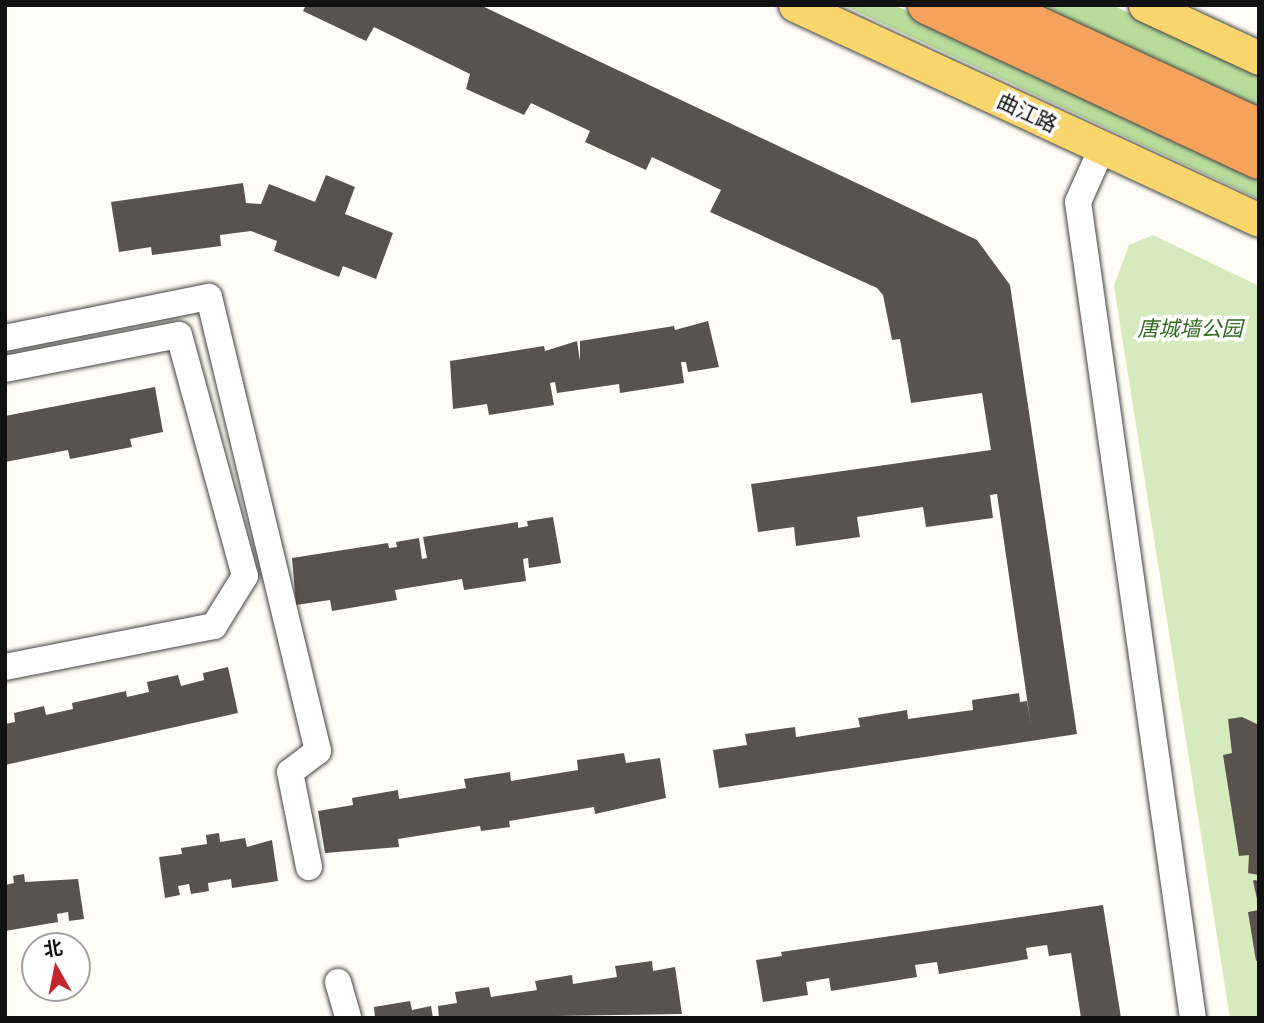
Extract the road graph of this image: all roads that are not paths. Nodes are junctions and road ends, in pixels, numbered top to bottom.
1 (795, 5) edge
2 (927, 5) edge
3 (993, 5) edge
4 (1145, 5) edge
5 (1259, 58) edge
6 (1259, 128) edge
7 (1102, 148) junction
8 (1259, 160) edge
9 (1259, 219) edge
10 (5, 338) edge
11 (5, 369) edge
12 (5, 667) edge
13 (309, 867) dead end
14 (338, 982) dead end
15 (348, 1018) edge
16 (1193, 1018) edge

1 - 7 main road, 曲江路
2 - 8 highway
3 - 6 highway
4 - 5 main road
7 - 9 main road, 曲江路
7 - 16 street
10 - 13 street
11 - 12 street
14 - 15 street

